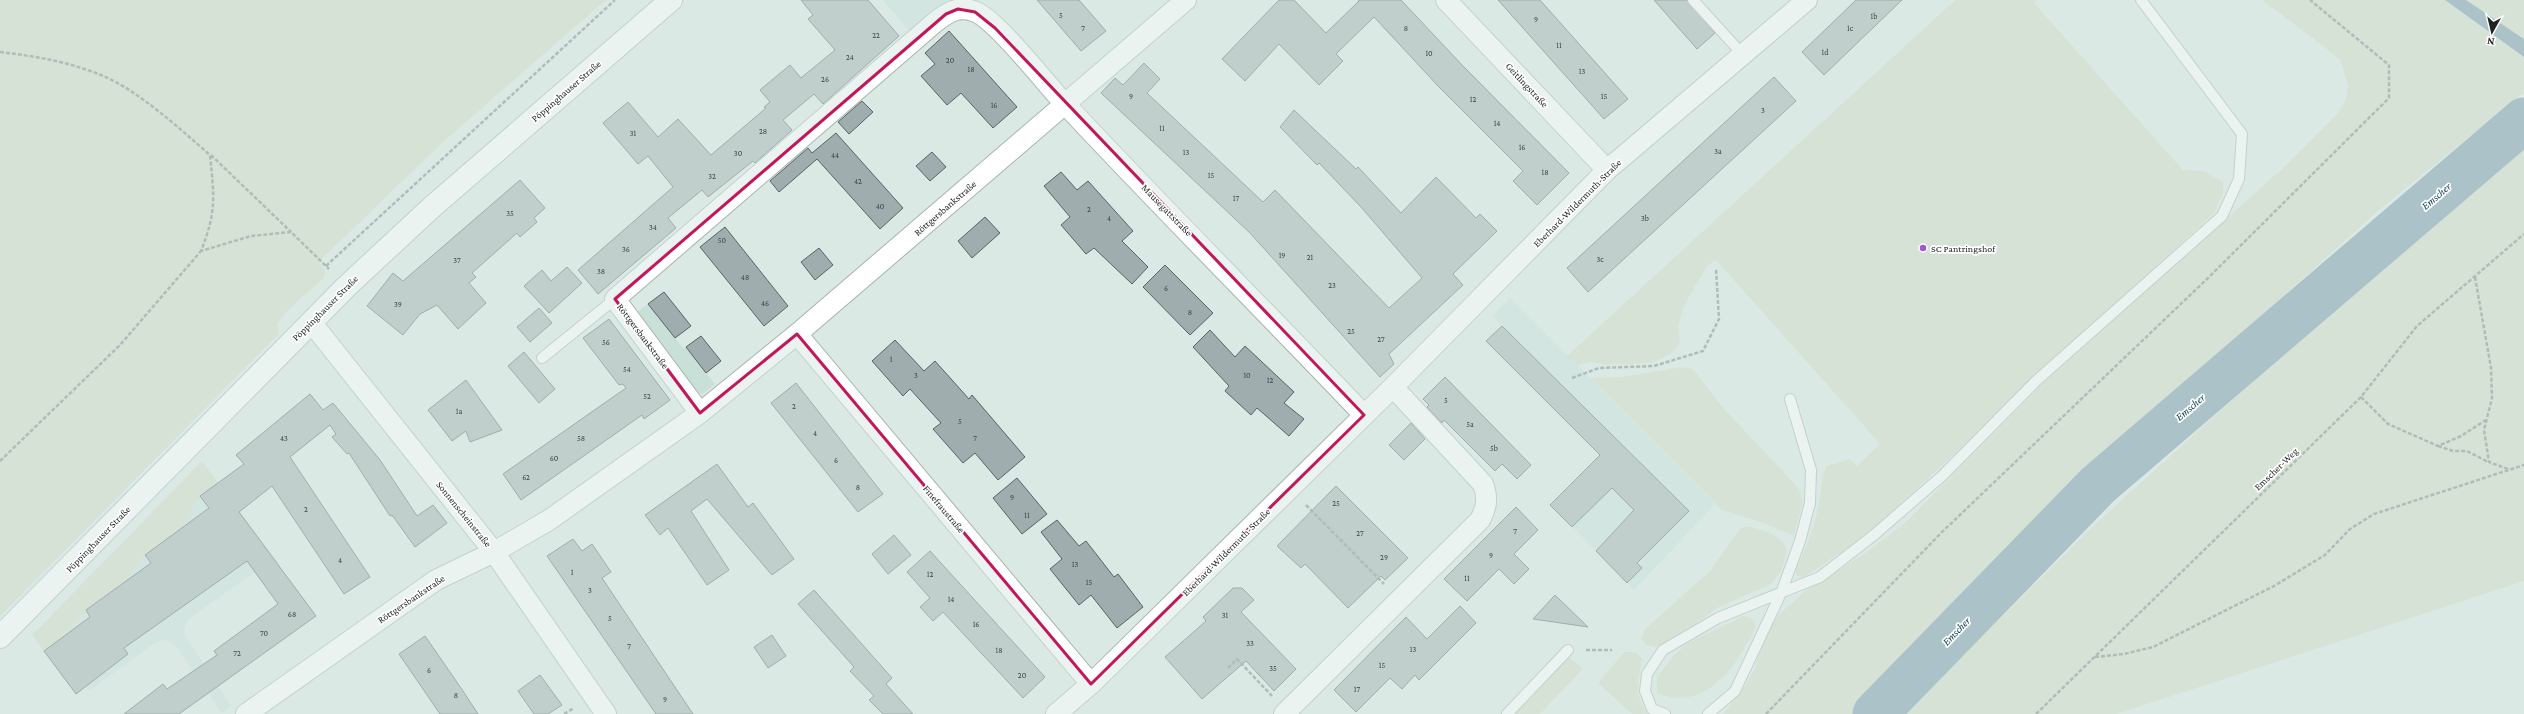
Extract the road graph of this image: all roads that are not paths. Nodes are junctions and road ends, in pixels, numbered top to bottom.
1 (670, 0) edge
2 (1186, 0) edge
3 (1446, 0) edge
4 (1693, 0) edge
5 (1808, 0) edge
6 (2141, 0) edge
7 (966, 10) joint
8 (1744, 56) junction
9 (1065, 104) junction
10 (1607, 170) junction
11 (615, 299) junction
12 (310, 322) junction
13 (797, 334) junction
14 (542, 358) dead end
15 (1393, 388) junction
16 (1790, 399) dead end
17 (700, 412) junction
18 (1364, 415) junction
19 (494, 552) junction
20 (1781, 593) junction
21 (0, 637) edge
22 (1568, 650) road end
23 (1091, 684) junction
24 (1285, 713) edge
25 (246, 714) edge
26 (606, 714) edge
27 (1056, 714) edge
28 (1507, 714) edge
29 (1665, 714) edge
30 (1708, 714) edge

1 - 12 main road, Pöppinghauser Straße
2 - 9 street, Röttgersbankstraße
3 - 10 street, Geitlingstraße
4 - 8 lane
5 - 8 street, Eberhard-Wildermuth-Straße
6 - 20 lane
7 - 9 street, Mausegattstraße
7 - 11 street, Röttgersbankstraße
8 - 10 street, Eberhard-Wildermuth-Straße
9 - 13 street, Röttgersbankstraße
9 - 18 street, Mausegattstraße
10 - 15 street, Eberhard-Wildermuth-Straße
11 - 14 lane
11 - 17 street, Röttgersbankstraße
12 - 19 street, Sonnenscheinstraße
12 - 21 main road, Pöppinghauser Straße
13 - 17 street, Röttgersbankstraße
13 - 23 street, Finefraustraße
15 - 18 street, Eberhard-Wildermuth-Straße
15 - 24 street
16 - 20 lane
17 - 19 street, Röttgersbankstraße
18 - 23 street, Eberhard-Wildermuth-Straße
19 - 25 street, Röttgersbankstraße
19 - 26 street, Sonnenscheinstraße
20 - 29 lane
20 - 30 lane
22 - 28 lane
23 - 27 street, Eberhard-Wildermuth-Straße

